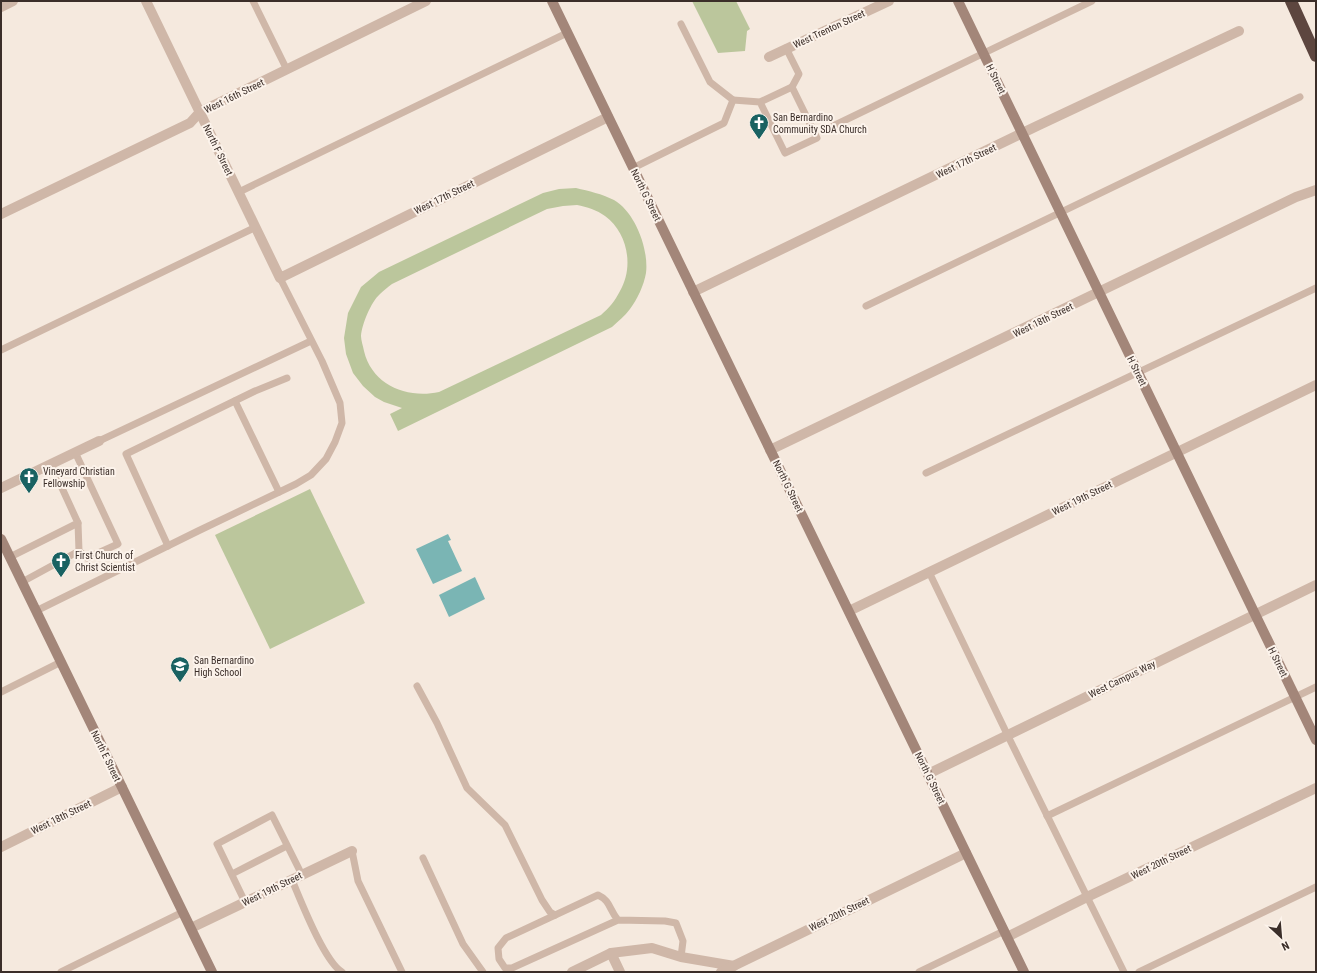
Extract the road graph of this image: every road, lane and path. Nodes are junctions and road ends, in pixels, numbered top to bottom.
1 (13, 1) edge
2 (146, 1) edge
3 (253, 1) edge
4 (426, 1) edge
5 (552, 1) edge
6 (889, 1) edge
7 (958, 1) edge
8 (1092, 1) edge
9 (1290, 1) edge
10 (1, 7) edge
11 (681, 24) dead end
12 (1239, 31) dead end
13 (567, 32) junction
14 (786, 48) junction
15 (984, 53) junction
16 (1316, 56) edge
17 (769, 57) dead end
18 (287, 70) junction
19 (792, 87) junction
20 (1300, 97) dead end
21 (733, 100) junction
22 (760, 102) junction
23 (200, 112) junction
24 (608, 117) junction
25 (833, 126) dead end
26 (1022, 133) junction
27 (633, 168) junction
28 (1316, 190) edge
29 (239, 192) junction
30 (1061, 213) junction
31 (1, 214) edge
32 (256, 227) junction
33 (280, 278) junction
34 (1316, 288) edge
35 (693, 292) junction
36 (1100, 293) junction
37 (866, 306) dead end
38 (311, 340) junction
39 (1, 350) edge
40 (1138, 372) junction
41 (287, 378) dead end
42 (1316, 385) edge
43 (235, 402) junction
44 (98, 441) joint
45 (770, 450) junction
46 (75, 452) junction
47 (1177, 453) junction
48 (50, 464) junction
49 (926, 473) dead end
50 (1, 488) edge
51 (279, 492) junction
52 (78, 523) junction
53 (1, 539) edge
54 (168, 546) junction
55 (79, 550) junction
56 (10, 557) junction
57 (929, 572) junction
58 (22, 582) junction
59 (1316, 585) edge
60 (36, 611) junction
61 (849, 611) junction
62 (1255, 614) junction
63 (61, 662) junction
64 (417, 686) dead end
65 (1316, 687) edge
66 (1, 692) edge
67 (1295, 697) junction
68 (1007, 734) junction
69 (1316, 740) edge
70 (928, 774) junction
71 (122, 787) junction
72 (1316, 788) edge
73 (1047, 816) junction
74 (287, 846) junction
75 (1, 847) edge
76 (352, 851) joint
77 (966, 852) junction
78 (422, 858) dead end
79 (232, 874) junction
80 (302, 875) junction
81 (292, 880) junction
82 (1316, 887) edge
83 (1087, 897) junction
84 (245, 902) junction
85 (183, 912) junction
86 (555, 915) junction
87 (618, 920) junction
88 (191, 928) junction
89 (1006, 934) junction
90 (611, 953) junction
91 (682, 957) junction
92 (734, 966) junction
93 (503, 970) edge
94 (61, 972) edge
95 (212, 972) edge
96 (342, 972) edge
97 (402, 972) edge
98 (483, 972) edge
99 (572, 972) edge
100 (620, 972) edge
101 (721, 972) edge
102 (920, 972) edge
103 (1024, 972) edge
104 (1124, 972) edge
105 (1139, 972) edge

1 - 10 street
2 - 23 street, North F Street
3 - 18 lane
4 - 18 street, West 16th Street
5 - 13 street, North G Street
6 - 14 street, West Trenton Street
7 - 15 street, H Street
8 - 15 lane
9 - 16 highway
11 - 21 lane
12 - 26 street, West 17th Street
13 - 24 street, North G Street
13 - 29 lane
14 - 17 street, West Trenton Street
14 - 19 lane
15 - 25 lane
15 - 26 street, H Street
18 - 23 street, West 16th Street
19 - 22 lane
19 - 22 lane
20 - 30 lane
21 - 22 lane
21 - 27 lane
23 - 29 street, North F Street
23 - 31 street, West 16th Street
24 - 27 street, North G Street
24 - 33 street, West 17th Street
26 - 30 street, H Street
26 - 35 street, West 17th Street
27 - 35 street, North G Street
28 - 36 street, West 18th Street
29 - 32 street, North F Street
30 - 36 street, H Street
30 - 37 lane
32 - 33 street, North F Street
32 - 39 lane
33 - 38 lane
34 - 40 lane
35 - 45 street, North G Street
36 - 40 street, H Street
36 - 45 street, West 18th Street
38 - 44 lane
38 - 51 lane
40 - 47 street, H Street
40 - 49 lane
41 - 43 lane
42 - 47 street, West 19th Street
43 - 51 lane
43 - 54 lane
44 - 46 street
45 - 61 street, North G Street
46 - 48 street
46 - 55 lane
47 - 57 street, West 19th Street
47 - 62 street, H Street
48 - 50 street
48 - 52 lane
51 - 54 lane
52 - 55 lane
52 - 56 lane
53 - 56 street, North E Street
54 - 60 lane
55 - 58 lane
56 - 58 street, North E Street
57 - 61 street, West 19th Street
57 - 68 lane
58 - 60 street, North E Street
59 - 62 street, West Campus Way
60 - 63 street, North E Street
61 - 70 street, North G Street
62 - 67 street, H Street
62 - 68 street, West Campus Way
63 - 66 lane
63 - 71 street, North E Street
64 - 86 lane
65 - 67 lane
67 - 69 street, H Street
67 - 73 lane
68 - 70 street, West Campus Way
68 - 73 lane
70 - 77 street, North G Street
71 - 75 street, West 18th Street
71 - 85 street, North E Street
72 - 83 street, West 20th Street
73 - 83 lane
74 - 79 lane
74 - 79 lane
74 - 80 lane
76 - 80 street, West 19th Street
76 - 97 lane
77 - 89 street, North G Street
77 - 92 street, West 20th Street
78 - 98 lane
79 - 84 lane
80 - 81 street, West 19th Street
81 - 84 street, West 19th Street
81 - 96 lane
82 - 105 lane
83 - 89 street, West 20th Street
83 - 104 lane
84 - 88 street, West 19th Street
85 - 88 street, North E Street
85 - 94 lane
86 - 87 lane
86 - 93 lane
87 - 91 lane
87 - 93 lane
88 - 95 street, North E Street
89 - 102 lane
89 - 103 street, North G Street
90 - 91 street
90 - 99 street
90 - 100 street
91 - 92 street
92 - 101 street, West 20th Street

